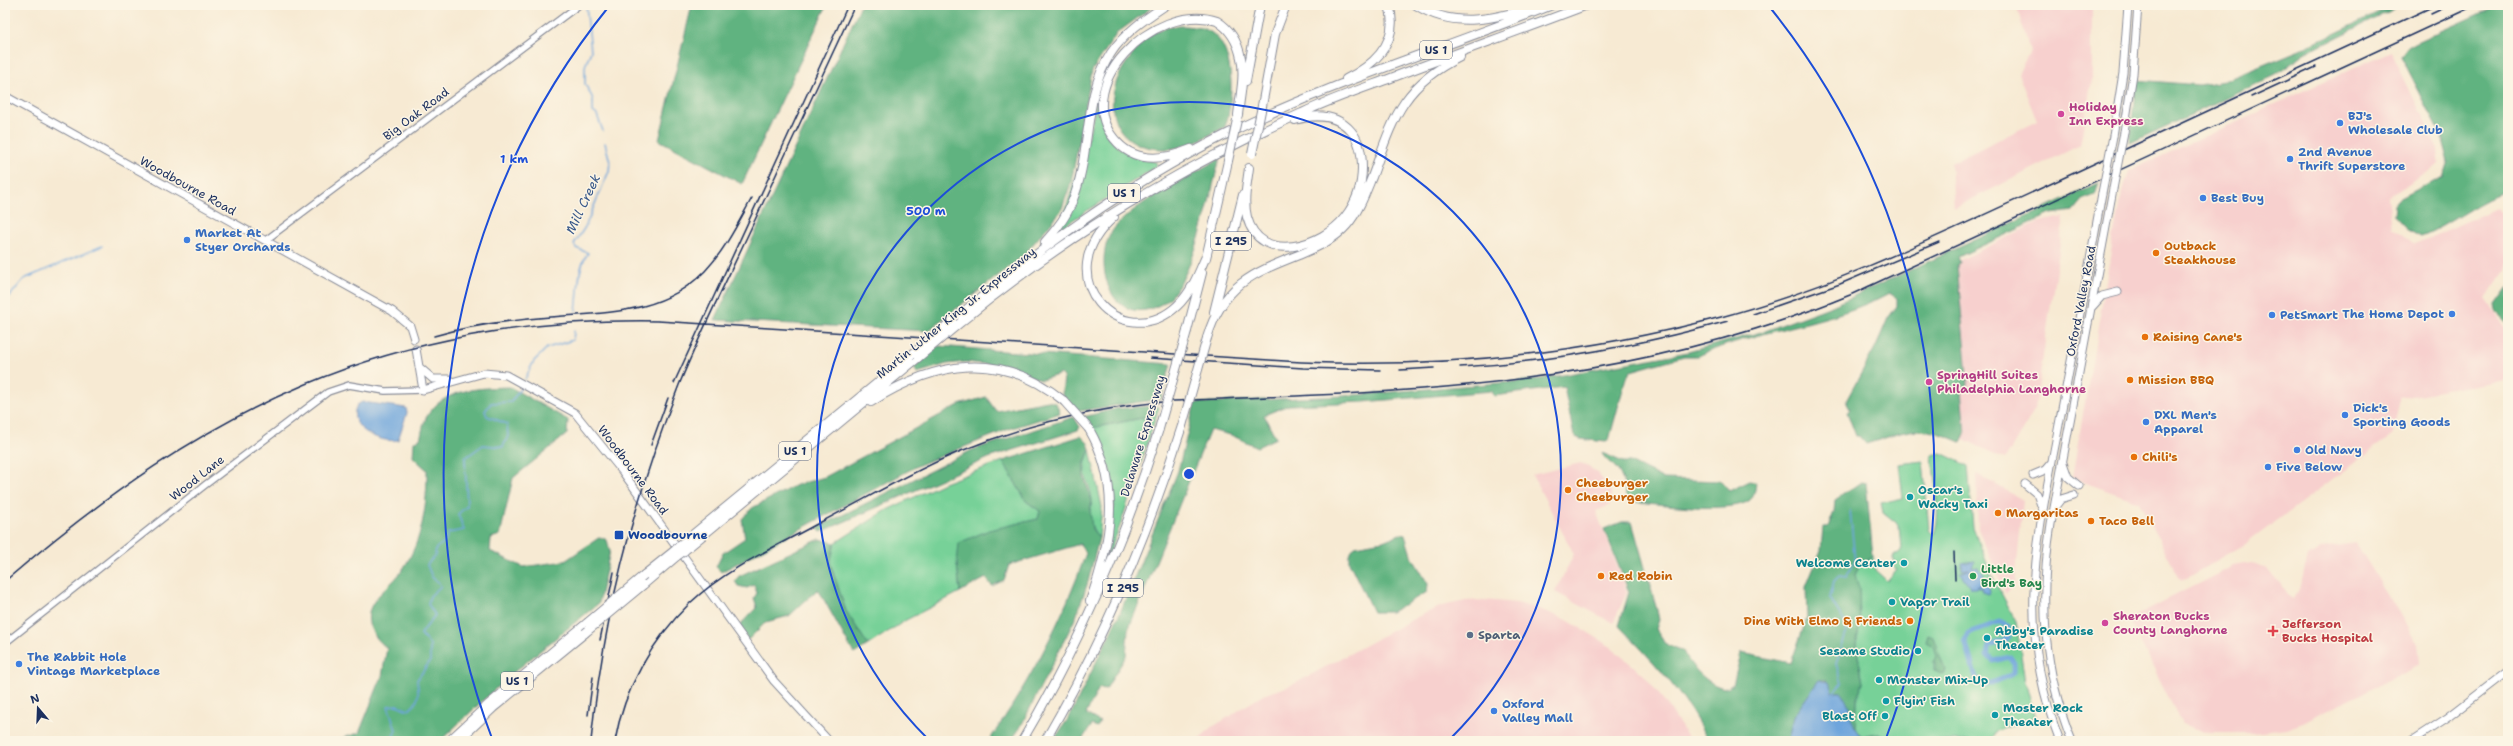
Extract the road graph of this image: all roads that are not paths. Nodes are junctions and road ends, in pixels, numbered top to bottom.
1 (579, 5) edge
2 (1166, 5) edge
3 (1260, 5) edge
4 (1280, 5) edge
5 (1286, 5) edge
6 (1389, 5) edge
7 (1416, 5) edge
8 (1544, 5) edge
9 (1552, 5) edge
10 (1588, 5) edge
11 (2128, 5) edge
12 (2138, 5) edge
13 (1275, 34) junction
14 (1496, 39) junction
15 (1318, 93) junction
16 (5, 96) edge
17 (1238, 118) junction
18 (1277, 125) junction
19 (1222, 137) junction
20 (1249, 168) junction
21 (1134, 200) junction
22 (266, 240) junction
23 (1207, 254) junction
24 (1031, 257) junction
25 (2118, 292) dead end
26 (2091, 309) junction
27 (1210, 328) junction
28 (414, 338) dead end
29 (416, 349) dead end
30 (419, 367) junction
31 (464, 378) junction
32 (423, 390) junction
33 (842, 420) junction
34 (2063, 458) junction
35 (2052, 459) junction
36 (2033, 475) dead end
37 (2025, 484) dead end
38 (2079, 486) dead end
39 (2074, 495) dead end
40 (2042, 510) junction
41 (2053, 510) junction
42 (679, 551) junction
43 (5, 643) edge
44 (1075, 644) junction
45 (2508, 671) edge
46 (449, 741) edge
47 (458, 741) edge
48 (829, 741) edge
49 (1022, 741) edge
50 (1045, 741) edge
51 (2060, 741) edge
52 (2072, 741) edge
53 (2412, 741) edge

1 - 22 street, Big Oak Road
2 - 24 highway
3 - 17 highway, I 295
4 - 13 highway, I 295
5 - 13 highway
6 - 15 highway
7 - 8 highway
9 - 15 highway, Martin Luther King Jr. Expressway / US 1
10 - 14 highway, Martin Luther King Jr. Expressway / US 1
11 - 35 main road, Oxford Valley Road, bridge
12 - 26 main road, Oxford Valley Road, bridge
13 - 20 highway, I 295, bridge
14 - 18 highway, Martin Luther King Jr. Expressway / US 1
14 - 27 highway
15 - 19 highway, Martin Luther King Jr. Expressway / US 1
16 - 22 main road, Woodbourne Road
17 - 19 highway
17 - 23 highway, Delaware Expressway / I 295, bridge
18 - 20 highway
18 - 21 highway, Martin Luther King Jr. Expressway / US 1
19 - 24 highway, Martin Luther King Jr. Expressway / US 1
20 - 27 highway, I 295
21 - 23 highway
21 - 33 highway, Martin Luther King Jr. Expressway / US 1, bridge
22 - 28 main road, Woodbourne Road
23 - 44 highway, Delaware Expressway / I 295, bridge
24 - 42 highway, Martin Luther King Jr. Expressway / US 1, bridge
25 - 26 main road
26 - 34 main road, Oxford Valley Road
27 - 50 highway, I 295, bridge
29 - 30 main road
30 - 31 main road
30 - 32 main road
31 - 32 main road, Woodbourne Road
31 - 48 main road, Woodbourne Road
32 - 43 street, Wood Lane
33 - 42 highway, Martin Luther King Jr. Expressway / US 1
33 - 44 highway, bridge
34 - 38 main road
34 - 41 main road, Oxford Valley Road
35 - 36 main road
35 - 40 main road, Oxford Valley Road
37 - 40 main road
39 - 41 main road
40 - 51 main road, Oxford Valley Road
41 - 52 main road, Oxford Valley Road
42 - 46 highway, Martin Luther King Jr. Expressway / US 1, bridge
42 - 47 highway, Martin Luther King Jr. Expressway / US 1, bridge
44 - 49 highway, Delaware Expressway / I 295
45 - 53 main road

